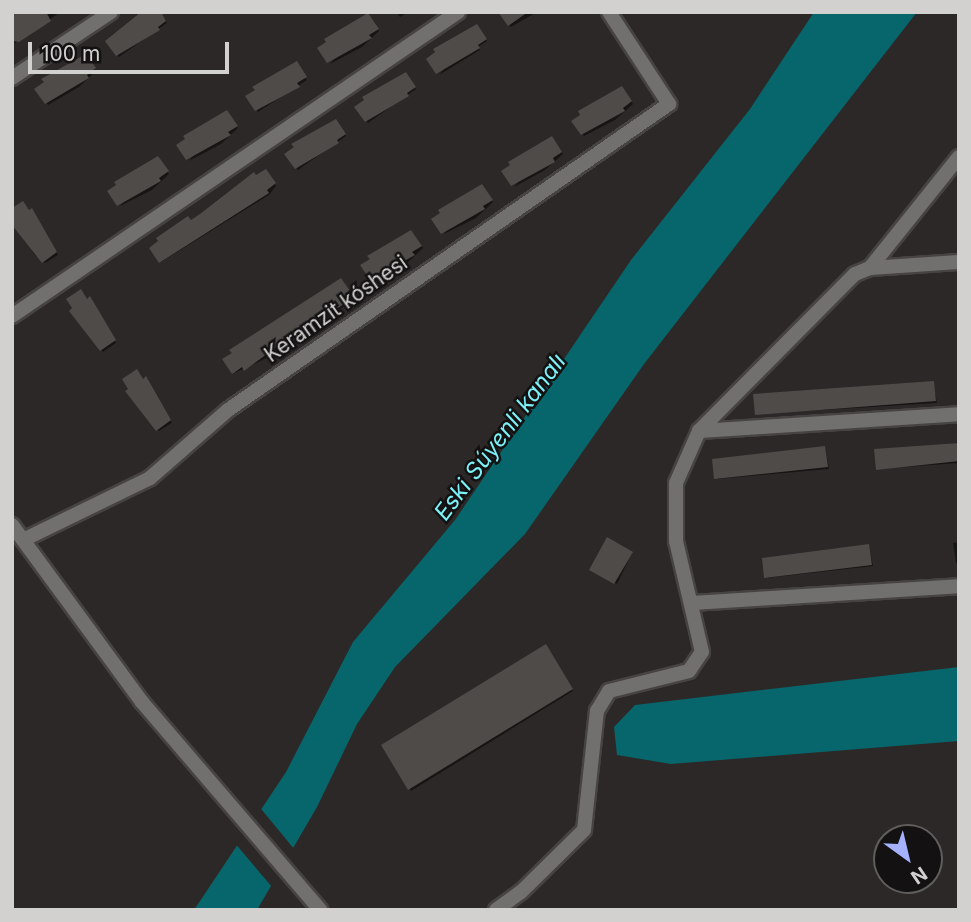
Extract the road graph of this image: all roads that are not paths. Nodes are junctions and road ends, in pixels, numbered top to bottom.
1 (111, 12) edge
2 (458, 12) edge
3 (609, 12) edge
4 (12, 78) edge
5 (959, 157) edge
6 (959, 262) edge
7 (870, 268) junction
8 (12, 316) edge
9 (959, 414) edge
10 (699, 431) junction
11 (12, 525) edge
12 (23, 540) junction
13 (959, 586) edge
14 (691, 603) junction
15 (320, 910) edge
16 (496, 910) edge

1 - 4 street
2 - 8 street
3 - 12 street, Keramzit kóshesi
5 - 7 street
6 - 7 street
7 - 10 street
9 - 10 street
10 - 14 street
11 - 12 street
12 - 15 street
13 - 14 street
14 - 16 street

